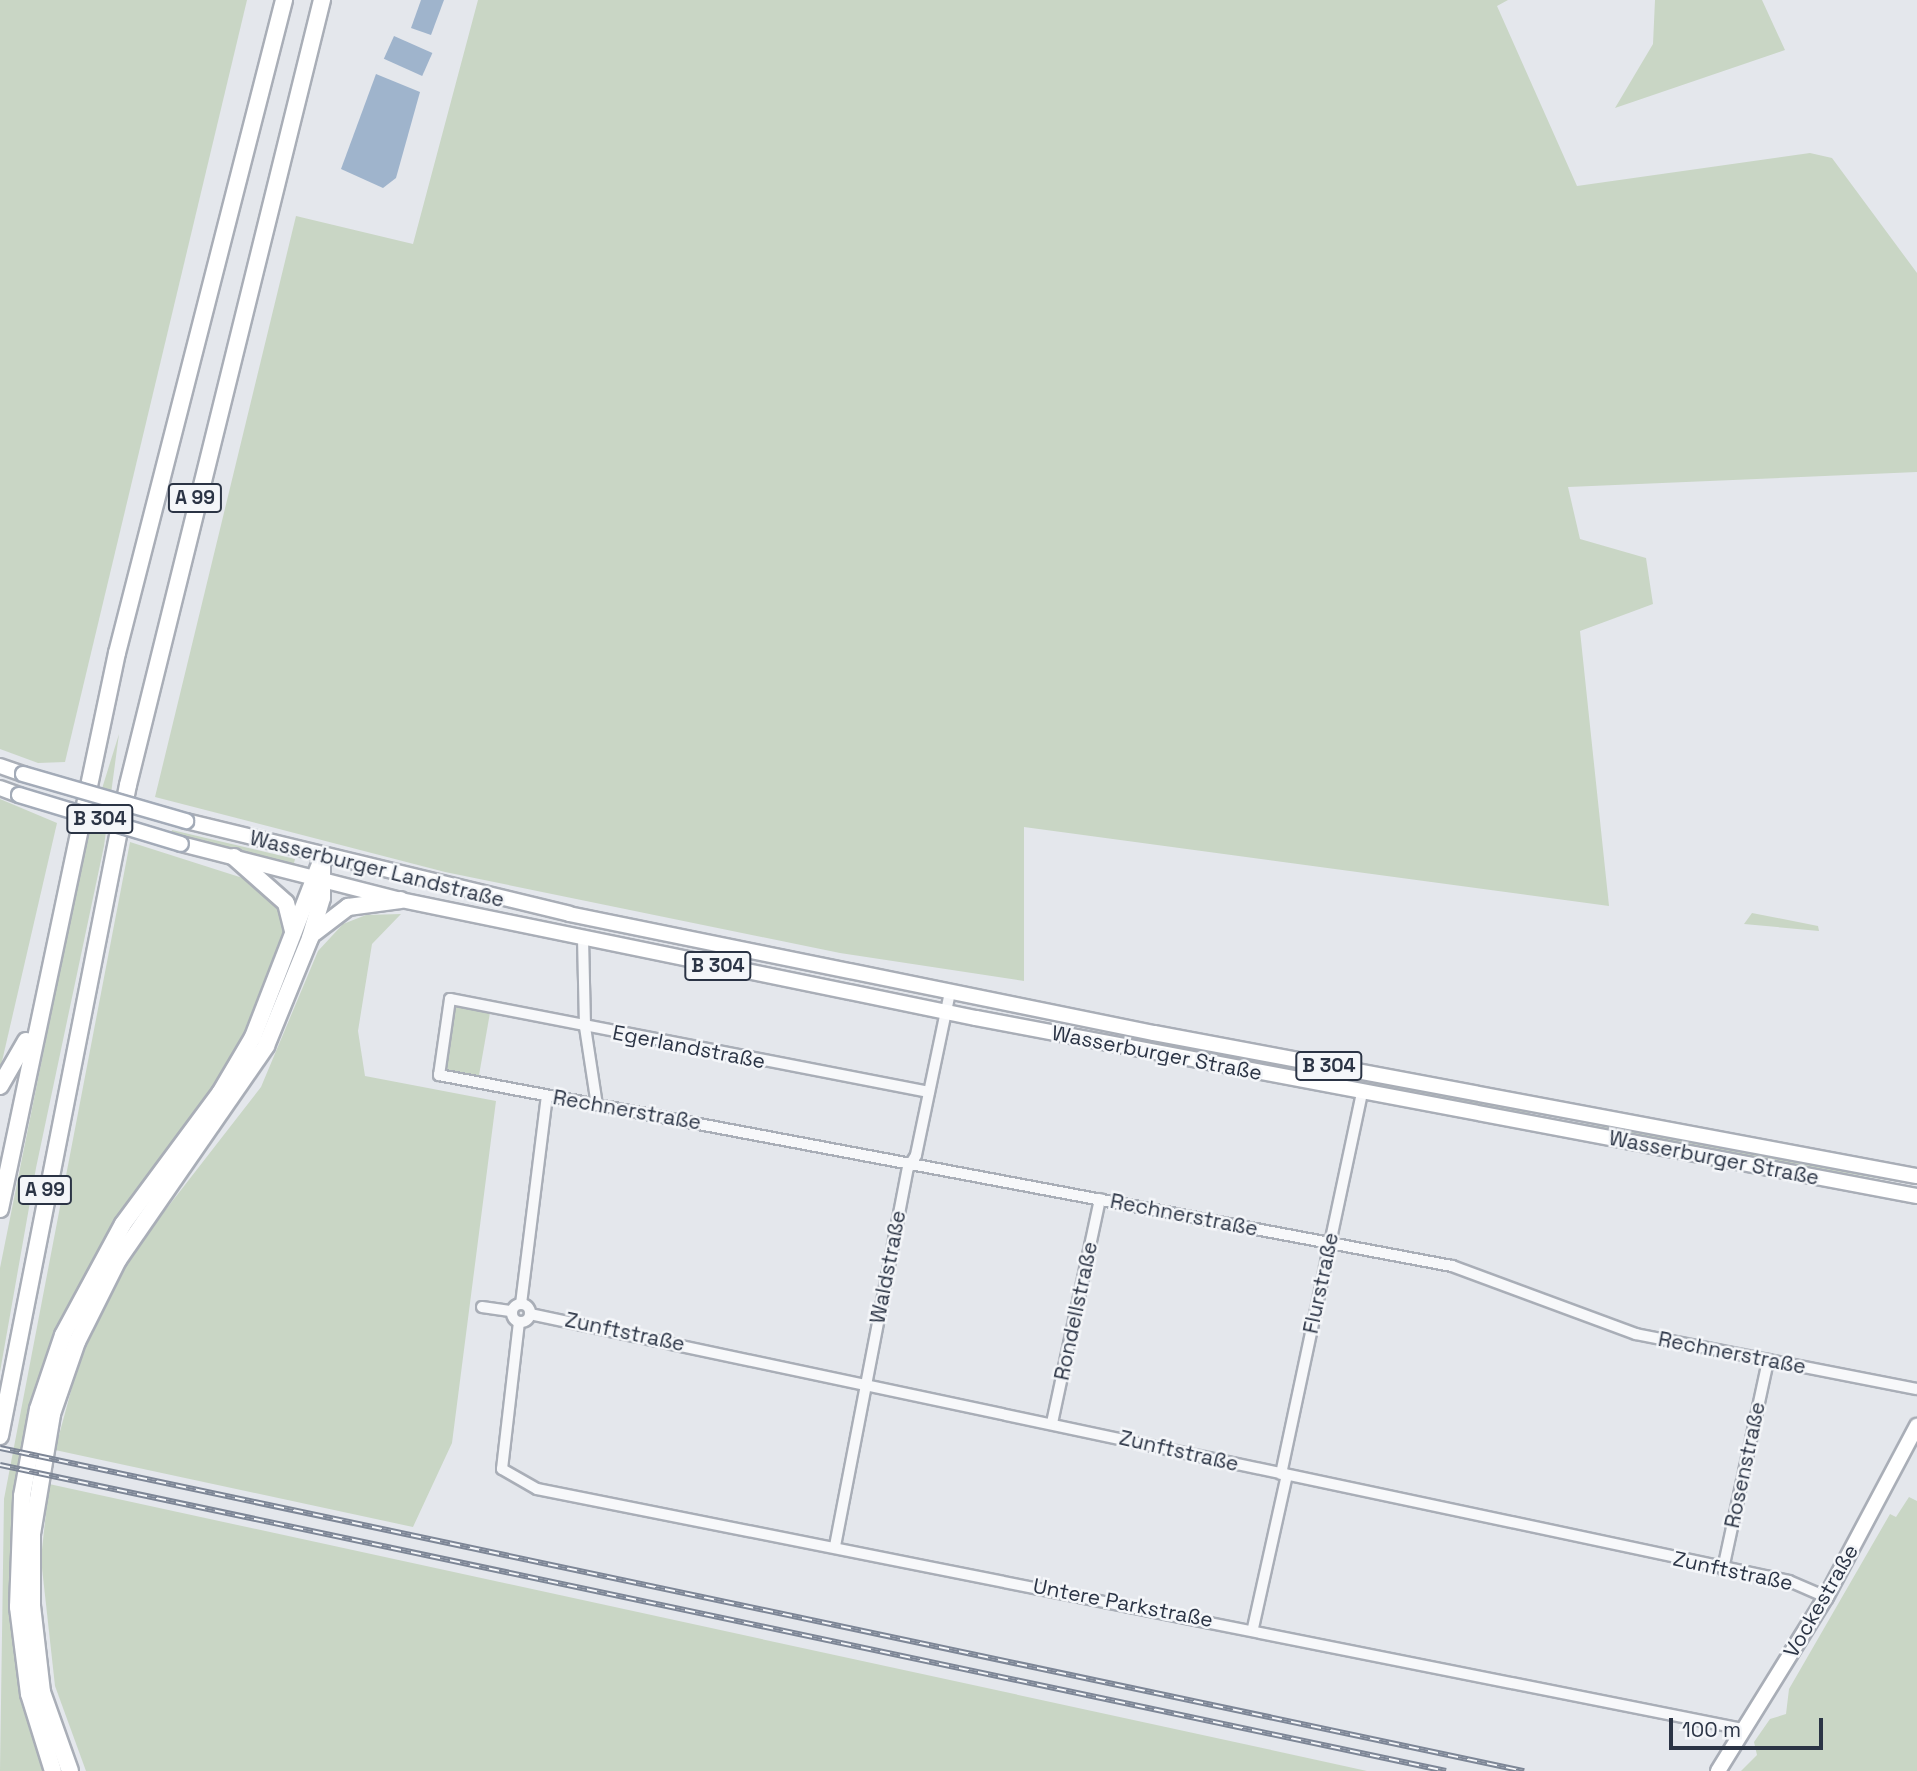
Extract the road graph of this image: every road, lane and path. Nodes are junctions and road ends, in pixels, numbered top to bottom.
1 (284, 0) edge
2 (322, 0) edge
3 (0, 766) edge
4 (0, 788) edge
5 (234, 857) junction
6 (322, 859) junction
7 (318, 879) junction
8 (401, 900) junction
9 (569, 914) joint
10 (564, 934) joint
11 (583, 938) junction
12 (302, 939) junction
13 (950, 992) junction
14 (945, 1012) junction
15 (34, 1027) junction
16 (585, 1027) junction
17 (441, 1077) joint
18 (0, 1086) edge
19 (929, 1092) junction
20 (1362, 1093) junction
21 (547, 1096) junction
22 (597, 1105) junction
23 (913, 1161) junction
24 (1917, 1175) edge
25 (1917, 1196) edge
26 (1100, 1199) junction
27 (0, 1209) edge
28 (1329, 1244) junction
29 (482, 1307) dead end
30 (516, 1307) junction
31 (530, 1314) junction
32 (519, 1322) junction
33 (1768, 1360) junction
34 (866, 1383) junction
35 (1917, 1389) edge
36 (1052, 1423) junction
37 (1917, 1426) edge
38 (0, 1436) edge
39 (1284, 1474) junction
40 (835, 1546) junction
41 (1723, 1569) junction
42 (1826, 1597) junction
43 (1253, 1628) junction
44 (1743, 1729) junction
45 (53, 1771) edge
46 (70, 1771) edge
47 (1718, 1771) edge

1 - 15 highway, A 99
2 - 38 highway, A 99
3 - 6 main road, Wasserburger Landstraße / B 304, bridge
4 - 5 main road, Wasserburger Landstraße / B 304, bridge
5 - 7 main road, Wasserburger Landstraße / B 304
5 - 12 highway
6 - 7 highway
6 - 9 main road, Wasserburger Landstraße / B 304
7 - 8 main road, Wasserburger Landstraße / B 304
7 - 12 highway
8 - 10 main road, Wasserburger Landstraße / B 304
8 - 12 highway
9 - 13 main road, Wasserburger Straße / B 304
10 - 11 main road, Wasserburger Straße / B 304
11 - 14 main road, Wasserburger Straße / B 304
11 - 16 street
12 - 45 highway
12 - 46 highway
13 - 14 street, Waldstraße
13 - 24 main road, Wasserburger Straße / B 304
14 - 19 street, Waldstraße
14 - 20 main road, Wasserburger Straße / B 304
15 - 18 highway
15 - 27 highway, A 99
16 - 17 street, Egerlandstraße
16 - 19 street, Egerlandstraße
16 - 22 street
17 - 21 street, Rechnerstraße
19 - 23 street, Waldstraße
20 - 25 main road, Wasserburger Straße / B 304
20 - 28 street, Flurstraße
21 - 22 street, Rechnerstraße
21 - 30 street
22 - 23 street, Rechnerstraße
23 - 26 street, Rechnerstraße
23 - 34 street, Waldstraße
26 - 28 street, Rechnerstraße
26 - 36 street, Rondellstraße
28 - 33 street, Rechnerstraße
28 - 39 street, Flurstraße
29 - 30 street
30 - 31 street
30 - 32 street
31 - 32 street
31 - 34 street, Zunftstraße
32 - 40 street, Untere Parkstraße
33 - 35 street, Rechnerstraße
33 - 41 street, Rosenstraße
34 - 36 street, Zunftstraße
34 - 40 street, Waldstraße
36 - 39 street, Zunftstraße
37 - 42 main road, Vockestraße
39 - 41 street, Zunftstraße
39 - 43 street, Flurstraße
40 - 43 street, Untere Parkstraße
41 - 42 street, Zunftstraße
42 - 44 main road, Vockestraße
43 - 44 street, Untere Parkstraße
44 - 47 main road, Vockestraße

